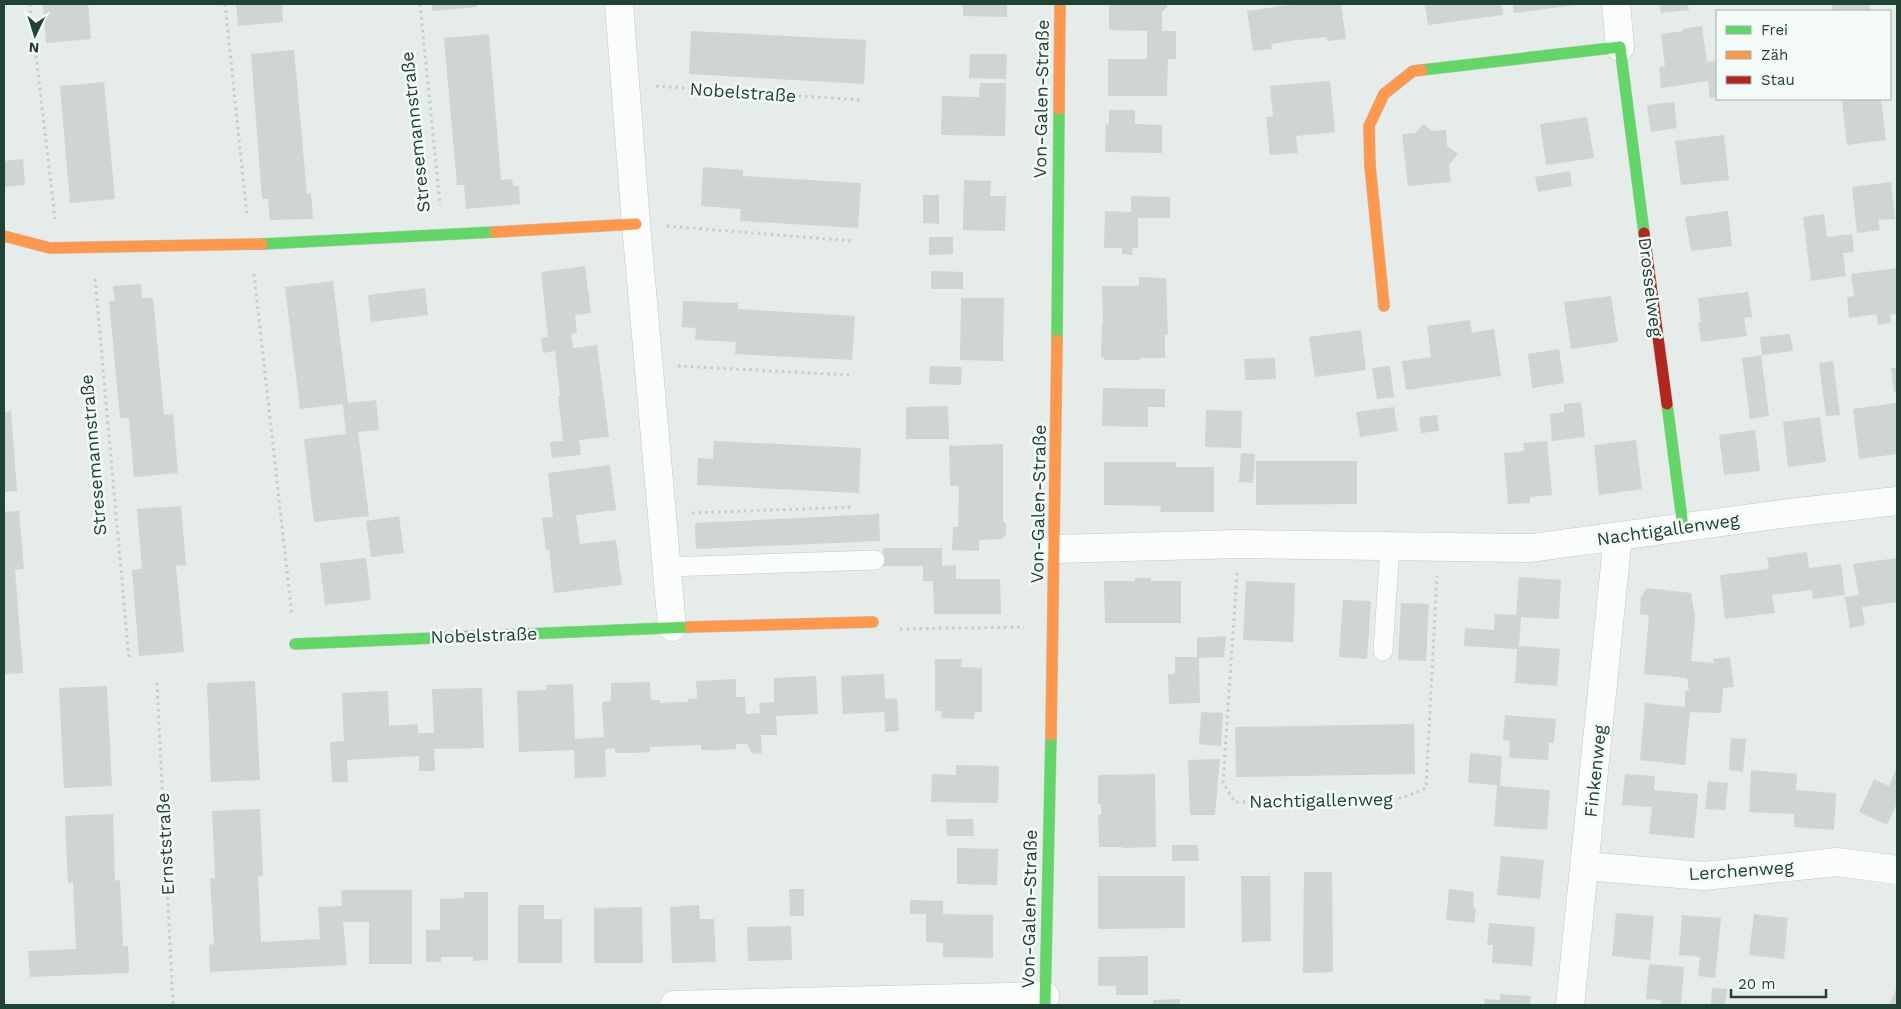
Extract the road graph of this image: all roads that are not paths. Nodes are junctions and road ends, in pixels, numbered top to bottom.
1 (619, 4) edge
2 (1060, 4) edge
3 (1616, 4) edge
4 (1620, 47) junction
5 (636, 224) junction
6 (4, 236) edge
7 (1384, 306) dead end
8 (1897, 501) edge
9 (1683, 527) junction
10 (1618, 536) junction
11 (1390, 547) junction
12 (1055, 549) junction
13 (875, 560) dead end
14 (667, 567) junction
15 (873, 622) road end
16 (672, 628) junction
17 (296, 644) road end
18 (1383, 651) dead end
19 (1585, 866) junction
20 (1897, 870) edge
21 (1045, 1001) edge
22 (674, 1005) edge
23 (1570, 1005) edge

1 - 5 street
2 - 12 street, Von-Galen-Straße
3 - 4 street, Drosselweg
4 - 7 street
4 - 9 street, Drosselweg
5 - 6 street, Stresemannstraße
5 - 14 street
8 - 9 street, Nachtigallenweg
9 - 10 street, Nachtigallenweg
10 - 11 street, Nachtigallenweg
10 - 19 street, Finkenweg
11 - 12 street, Nachtigallenweg
11 - 18 lane
12 - 21 street, Von-Galen-Straße
13 - 14 lane
14 - 16 street
15 - 16 street, Nobelstraße
16 - 17 street, Nobelstraße
19 - 20 street, Lerchenweg
19 - 23 street, Finkenweg
21 - 22 street

